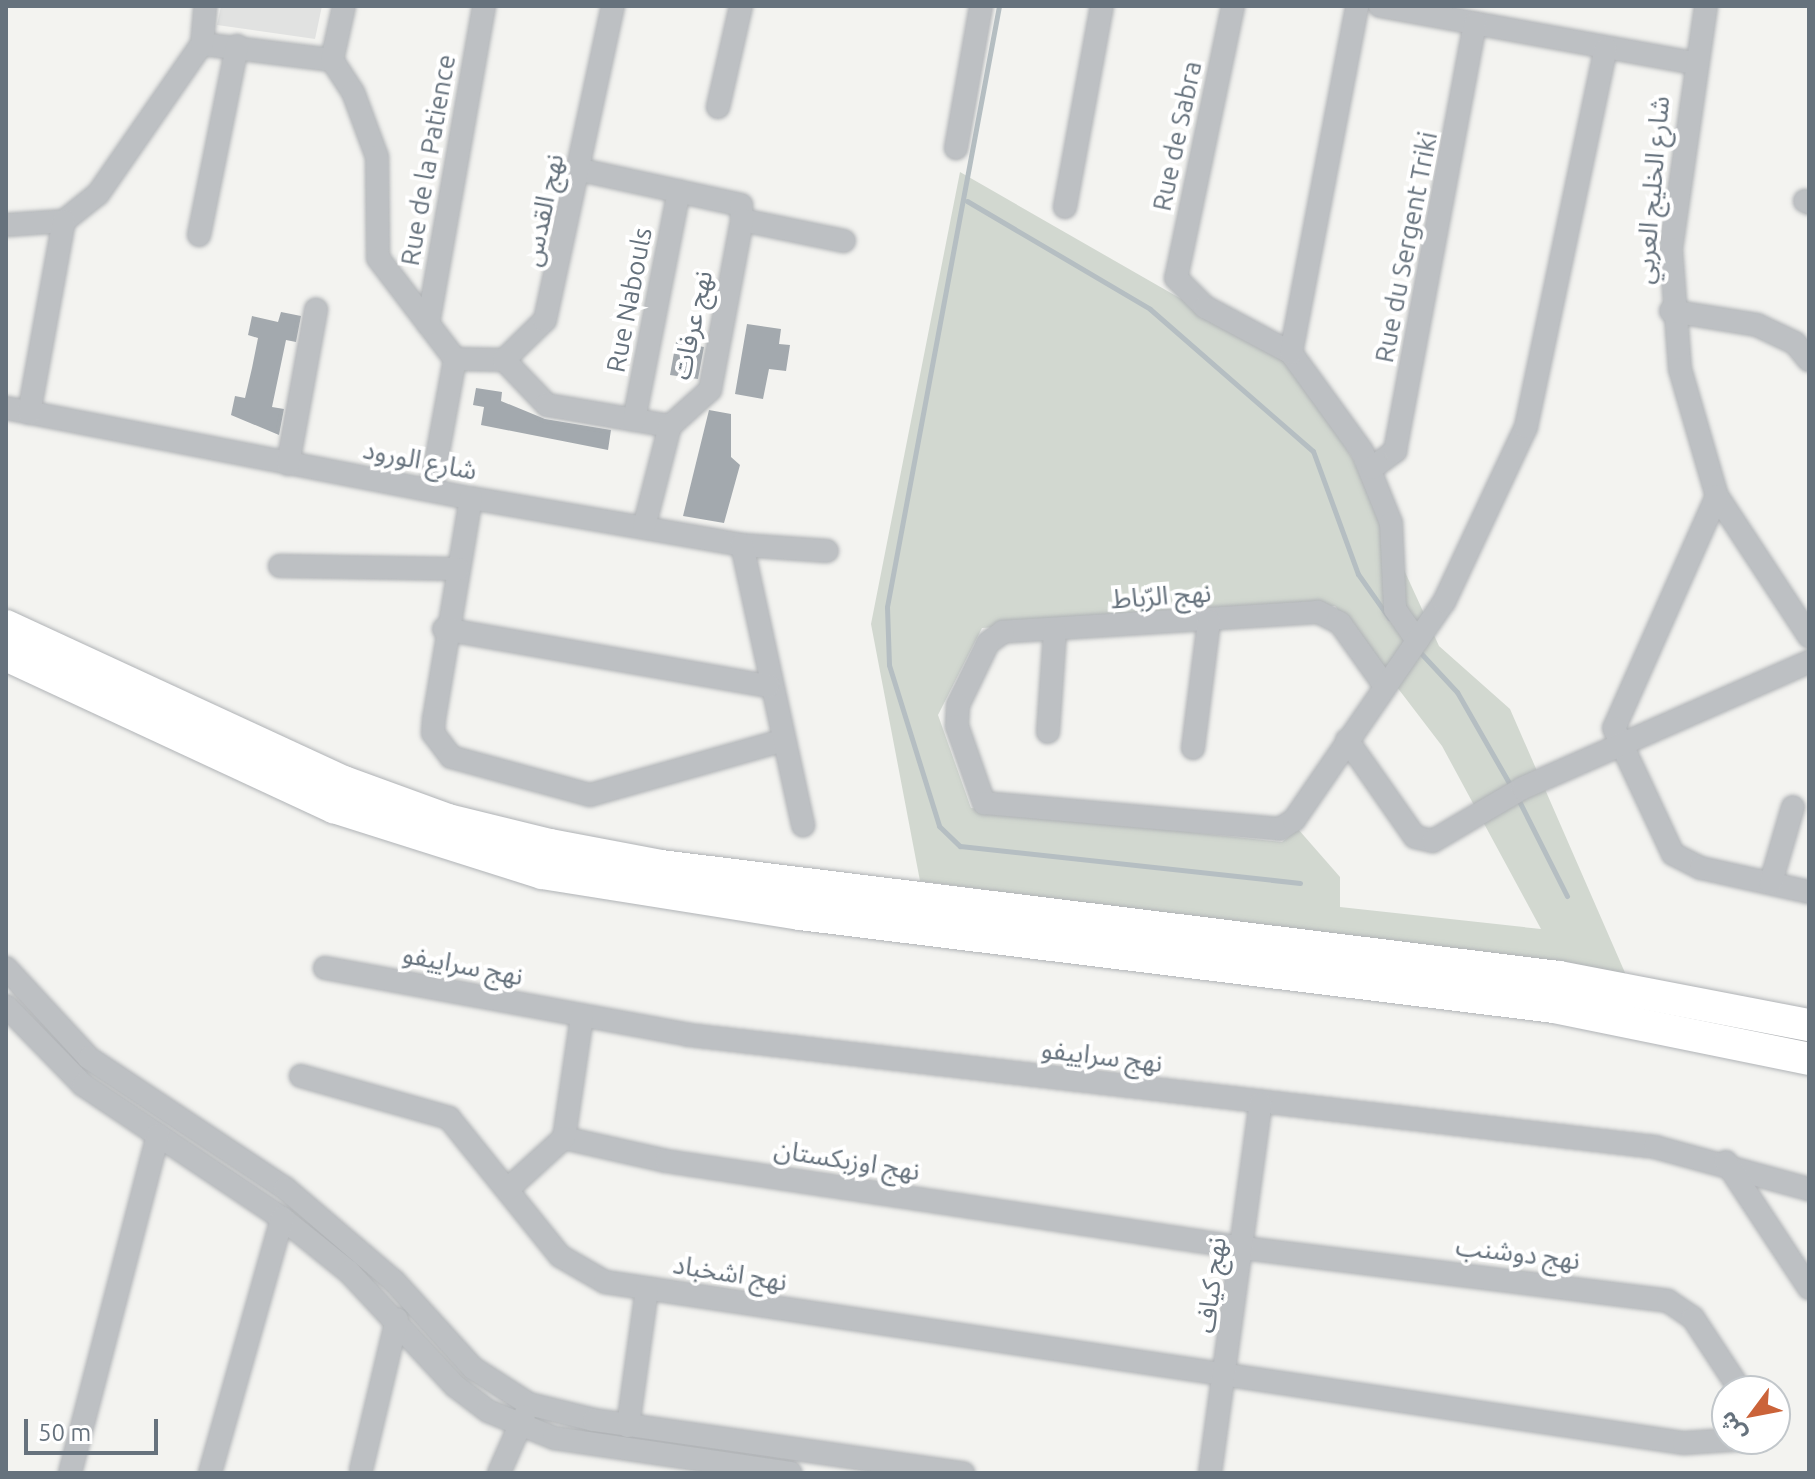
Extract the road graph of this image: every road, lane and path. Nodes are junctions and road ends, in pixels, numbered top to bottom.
1 (205, 6) edge
2 (344, 6) edge
3 (484, 6) edge
4 (613, 6) edge
5 (741, 6) edge
6 (981, 6) edge
7 (1102, 6) edge
8 (1233, 6) edge
9 (1357, 6) edge
10 (1380, 6) edge
11 (1706, 6) edge
12 (1475, 23) junction
13 (202, 44) junction
14 (237, 46) junction
15 (1606, 49) junction
16 (332, 60) junction
17 (1694, 63) junction
18 (718, 107) dead end
19 (956, 148) dead end
20 (581, 170) junction
21 (679, 191) junction
22 (1065, 207) dead end
23 (742, 220) junction
24 (64, 221) junction
25 (6, 225) edge
26 (199, 235) dead end
27 (844, 241) dead end
28 (316, 310) dead end
29 (1671, 311) junction
30 (428, 324) junction
31 (1291, 353) junction
32 (455, 359) junction
33 (504, 360) junction
34 (1809, 360) edge
35 (6, 408) edge
36 (29, 413) junction
37 (634, 420) junction
38 (670, 426) junction
39 (288, 464) junction
40 (1372, 468) junction
41 (431, 490) junction
42 (1717, 496) junction
43 (471, 498) junction
44 (644, 527) junction
45 (742, 545) junction
46 (827, 551) dead end
47 (280, 566) dead end
48 (458, 569) junction
49 (1209, 621) junction
50 (6, 626) edge
51 (444, 629) junction
52 (1055, 631) junction
53 (1809, 636) edge
54 (1417, 641) junction
55 (6, 655) edge
56 (1809, 662) edge
57 (768, 686) junction
58 (1385, 686) junction
59 (1048, 732) dead end
60 (784, 740) junction
61 (1347, 740) junction
62 (1619, 743) junction
63 (1193, 748) dead end
64 (1793, 807) dead end
65 (803, 825) dead end
66 (1771, 882) junction
67 (1809, 892) edge
68 (6, 968) edge
69 (325, 968) dead end
70 (6, 1006) edge
71 (582, 1016) junction
72 (1809, 1025) edge
73 (1809, 1059) edge
74 (301, 1076) dead end
75 (1261, 1103) junction
76 (158, 1135) junction
77 (564, 1138) junction
78 (1726, 1162) junction
79 (509, 1188) junction
80 (1809, 1189) edge
81 (282, 1218) junction
82 (1244, 1248) junction
83 (1809, 1288) edge
84 (647, 1289) junction
85 (397, 1319) junction
86 (1228, 1372) junction
87 (1730, 1375) edge
88 (529, 1404) junction
89 (628, 1426) junction
90 (518, 1429) junction
91 (1711, 1441) edge
92 (361, 1470) dead end
93 (70, 1473) edge
94 (210, 1473) edge
95 (499, 1473) edge
96 (790, 1473) edge
97 (963, 1473) edge
98 (1210, 1473) edge

1 - 13 street
2 - 16 street
3 - 30 street, Rue de la Patience
4 - 20 street, نهج القدس
5 - 18 street
6 - 19 street
7 - 22 street
8 - 31 street, Rue de Sabra
9 - 31 street
10 - 12 street
11 - 17 street, شارع الخليج العربي
12 - 15 street
12 - 40 street, Rue du Sergent Triki
13 - 14 street
13 - 24 street
14 - 16 street
14 - 26 street
15 - 17 street
15 - 54 street
16 - 30 street
17 - 29 street, شارع الخليج العربي
20 - 21 street
20 - 33 street, نهج القدس
21 - 23 street
21 - 37 street, Rue Nabouls
23 - 27 street
23 - 38 street, نهج عرفات
24 - 25 street
24 - 36 street
28 - 39 street
29 - 34 street
29 - 42 street, شارع الخليج العربي
30 - 32 street
31 - 40 street
32 - 33 street
32 - 41 street
33 - 37 street
35 - 36 street, شارع الورود
36 - 39 street, شارع الورود
37 - 38 street
38 - 44 street
39 - 41 street, شارع الورود
40 - 54 street
41 - 43 street, شارع الورود
42 - 53 street, شارع الخليج العربي
42 - 62 street
43 - 44 street, شارع الورود
43 - 48 street
44 - 45 street, شارع الورود
45 - 46 street, شارع الورود
45 - 57 street
47 - 48 street
48 - 51 street
49 - 52 street, نهج الرّباط
49 - 58 street, نهج الرّباط
49 - 63 street
50 - 72 highway
51 - 57 street
51 - 60 street
52 - 59 street
52 - 61 street, نهج الرّباط
54 - 58 street
55 - 73 highway
56 - 62 street
57 - 60 street
58 - 61 street
60 - 65 street
61 - 62 street
62 - 66 street
64 - 66 street
66 - 67 street
68 - 88 street
69 - 71 street, نهج سراييفو
70 - 76 street
71 - 75 street, نهج سراييفو
71 - 77 street
74 - 79 street, نهج اشخباد
75 - 78 street, نهج سراييفو
75 - 82 street, نهج كياف
76 - 81 street
76 - 93 street
77 - 79 street
77 - 82 street, نهج اوزبكستان
78 - 80 street, نهج سراييفو
78 - 83 street
79 - 84 street, نهج اشخباد
81 - 85 street
81 - 94 street
82 - 86 street, نهج كياف
82 - 87 street, نهج دوشنب
84 - 86 street, نهج اشخباد
84 - 89 street
85 - 90 street
85 - 92 street
86 - 91 street
86 - 98 street, نهج كياف
88 - 89 street
88 - 90 street
89 - 97 street
90 - 95 street
90 - 96 street

